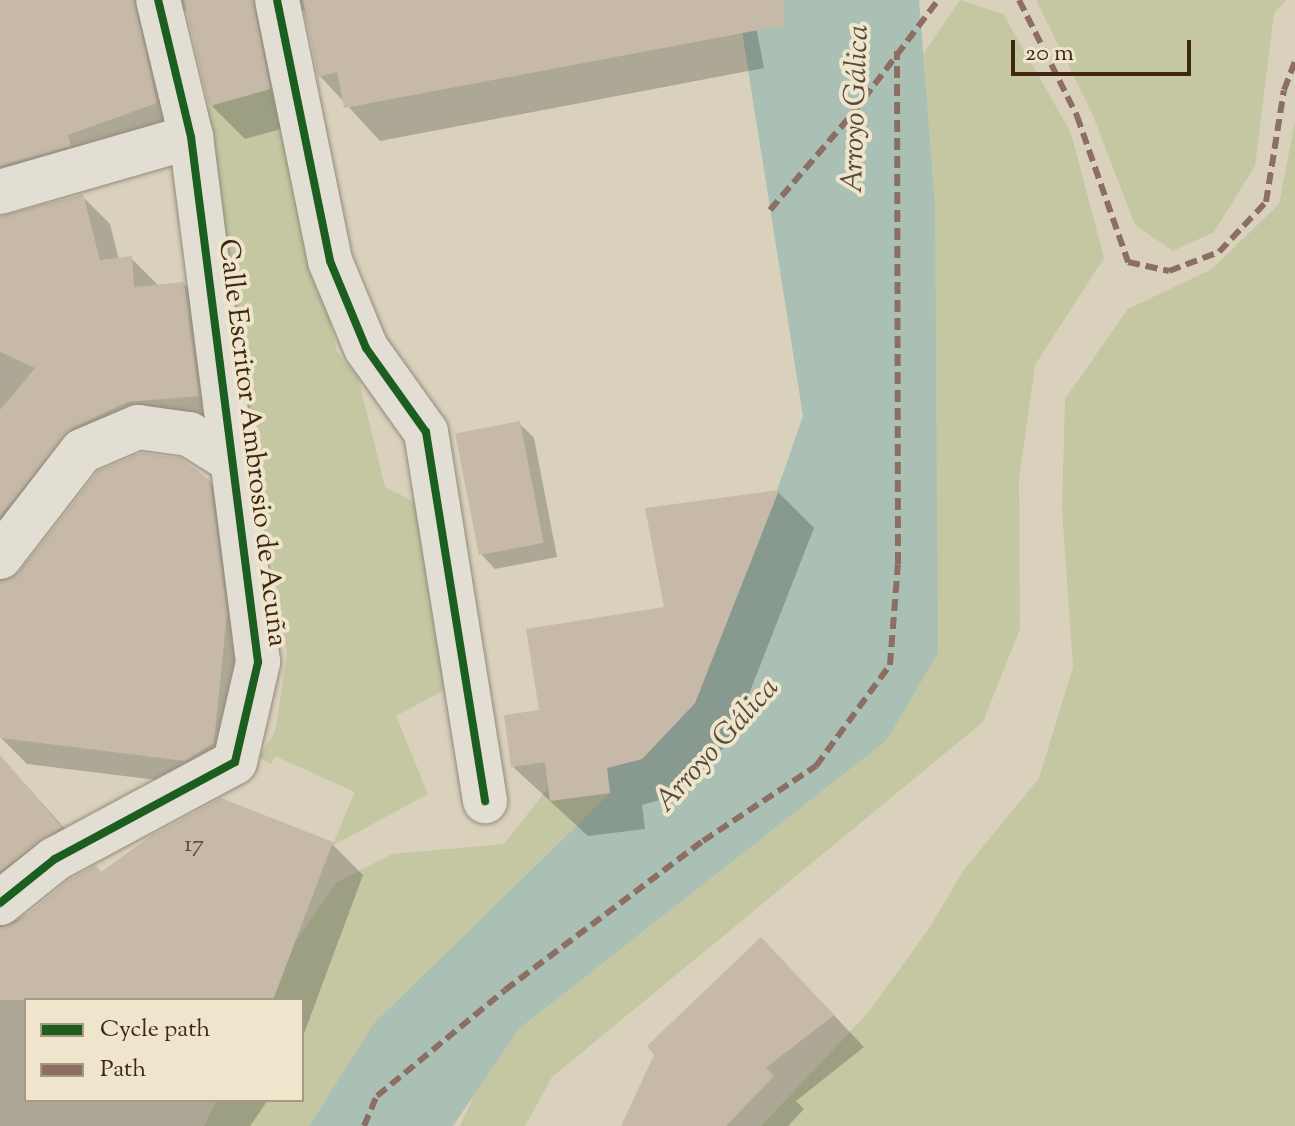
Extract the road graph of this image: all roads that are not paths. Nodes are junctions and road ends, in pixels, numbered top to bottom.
1 (158, 0) edge
2 (277, 0) edge
3 (191, 137) junction
4 (0, 192) edge
5 (234, 462) junction
6 (0, 557) edge
7 (485, 801) dead end
8 (0, 903) edge

1 - 3 street, Calle Escritor Ambrosio de Acuña
2 - 7 street
3 - 4 street
3 - 5 street, Calle Escritor Ambrosio de Acuña
5 - 6 street
5 - 8 street, Calle Escritor Ambrosio de Acuña

